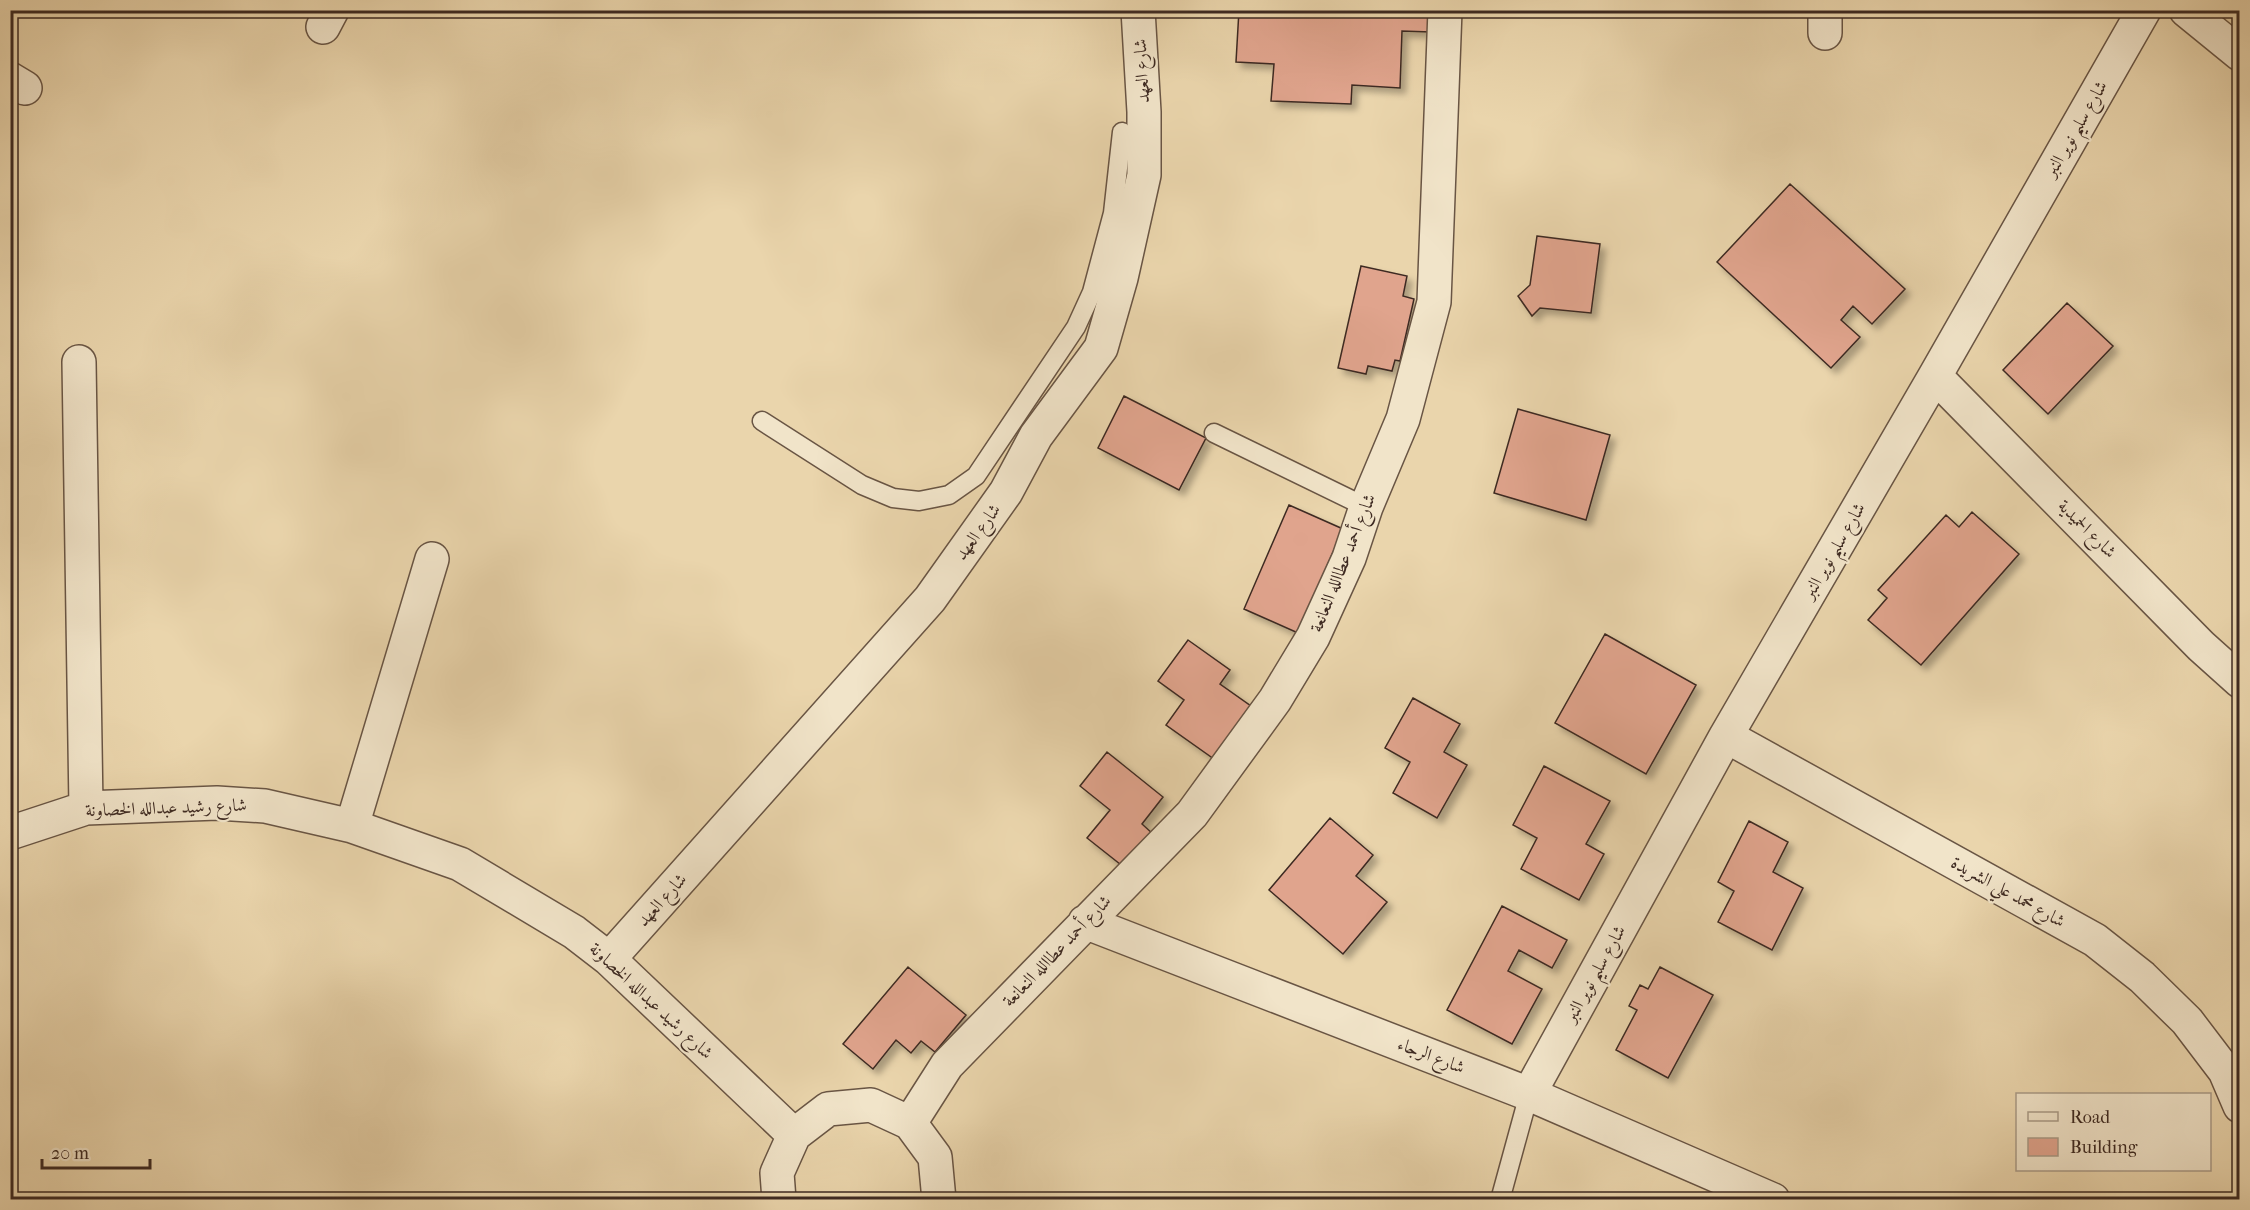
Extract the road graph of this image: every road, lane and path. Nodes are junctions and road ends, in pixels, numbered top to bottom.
1 (1138, 10) edge
2 (1444, 10) edge
3 (2144, 10) edge
4 (2186, 10) edge
5 (2240, 54) edge
6 (1122, 132) dead end
7 (79, 362) dead end
8 (1935, 376) junction
9 (1040, 381) junction
10 (1072, 389) junction
11 (762, 421) dead end
12 (1214, 433) dead end
13 (1366, 507) junction
14 (432, 559) dead end
15 (2240, 681) edge
16 (1726, 736) junction
17 (86, 808) junction
18 (352, 826) junction
19 (10, 833) edge
20 (1084, 922) junction
21 (609, 959) junction
22 (1529, 1094) junction
23 (2240, 1106) edge
24 (910, 1123) junction
25 (794, 1135) junction
26 (779, 1200) edge
27 (939, 1200) edge
28 (1500, 1200) edge
29 (1773, 1200) edge

1 - 10 street, شارع العهد
2 - 13 street, شارع أحمد عطاالله النعانعة
3 - 8 street, شارع سليم نوير النبر
4 - 5 street
6 - 9 lane
7 - 17 street
8 - 15 street, شارع الحميدية
8 - 16 street, شارع سليم نوير النبر
9 - 10 lane
9 - 11 lane
10 - 21 street, شارع العهد
12 - 13 lane
13 - 20 street, شارع أحمد عطاالله النعانعة
14 - 18 street
16 - 22 street, شارع سليم نوير النبر
16 - 23 street, شارع محمد علي الشريدة
17 - 18 street, شارع رشيد عبدالله الخصاونة
17 - 19 street, شارع رشيد عبدالله الخصاونة
18 - 21 street, شارع رشيد عبدالله الخصاونة
20 - 22 street, شارع الرجاء
20 - 24 street, شارع أحمد عطاالله النعانعة
21 - 25 street, شارع رشيد عبدالله الخصاونة
22 - 28 lane
22 - 29 street, شارع الرجاء
24 - 25 street
24 - 27 street
25 - 26 street

